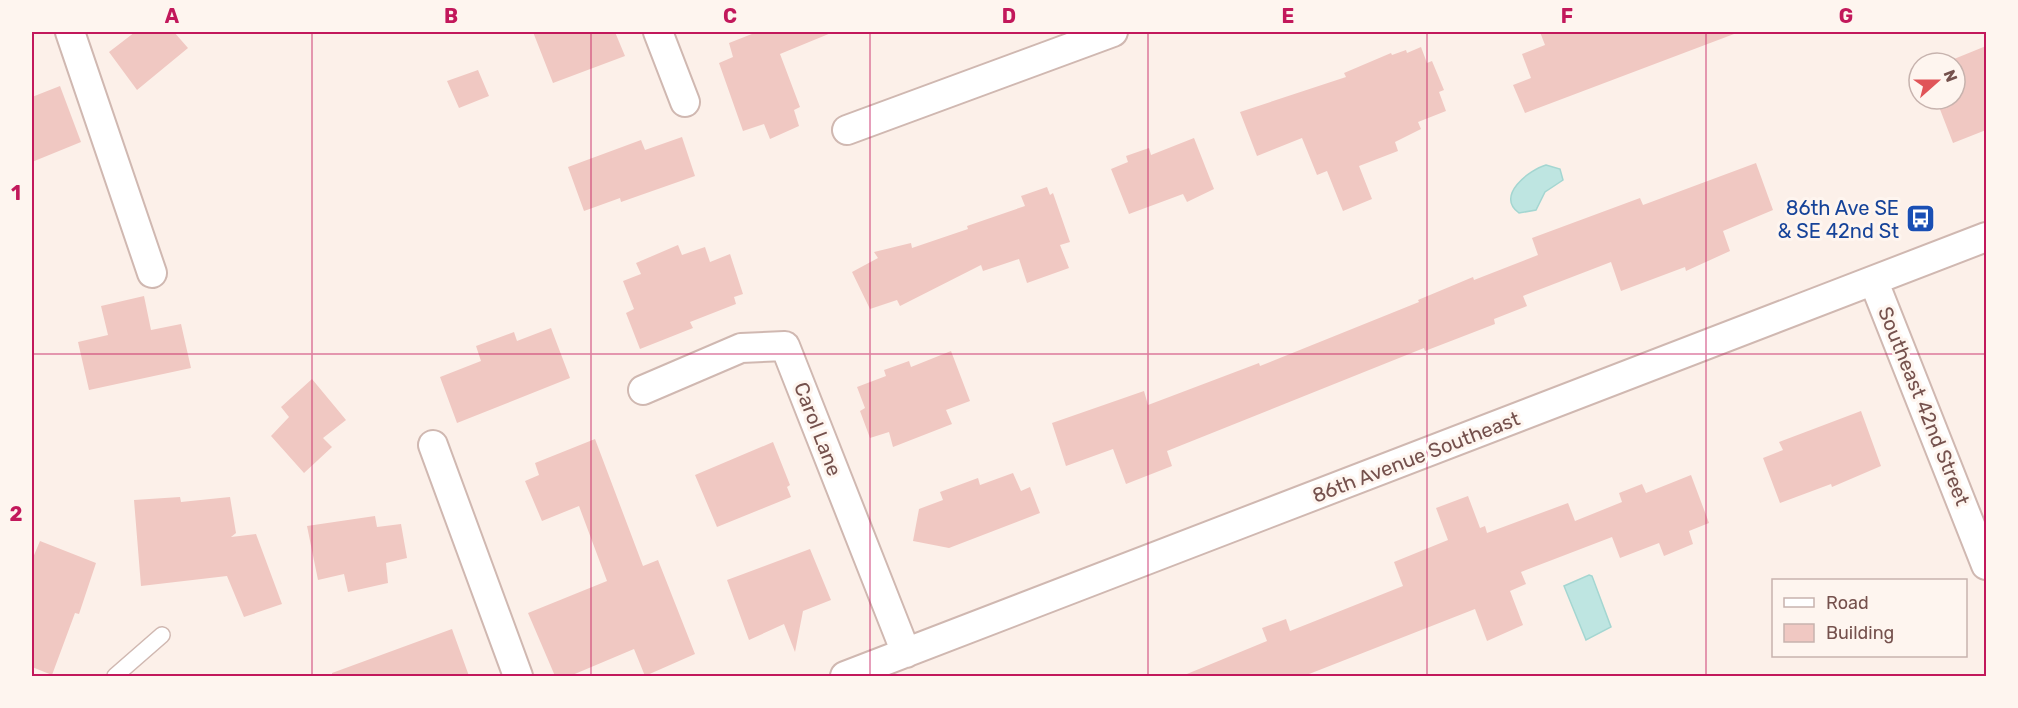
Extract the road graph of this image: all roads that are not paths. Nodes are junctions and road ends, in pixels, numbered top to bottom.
1 (70, 32) edge
2 (658, 32) edge
3 (1113, 32) edge
4 (685, 102) dead end
5 (847, 130) dead end
6 (1986, 237) edge
7 (152, 273) dead end
8 (1874, 282) junction
9 (643, 390) dead end
10 (434, 445) dead end
11 (1986, 565) edge
12 (162, 635) dead end
13 (906, 653) junction
14 (115, 676) edge
15 (518, 676) edge
16 (845, 676) edge

1 - 7 street
2 - 4 street
3 - 5 street
6 - 8 street, 86th Avenue Southeast
8 - 11 street, Southeast 42nd Street
8 - 13 street, 86th Avenue Southeast
9 - 13 street, Carol Lane
10 - 15 street
12 - 14 lane
13 - 16 street, 86th Avenue Southeast

